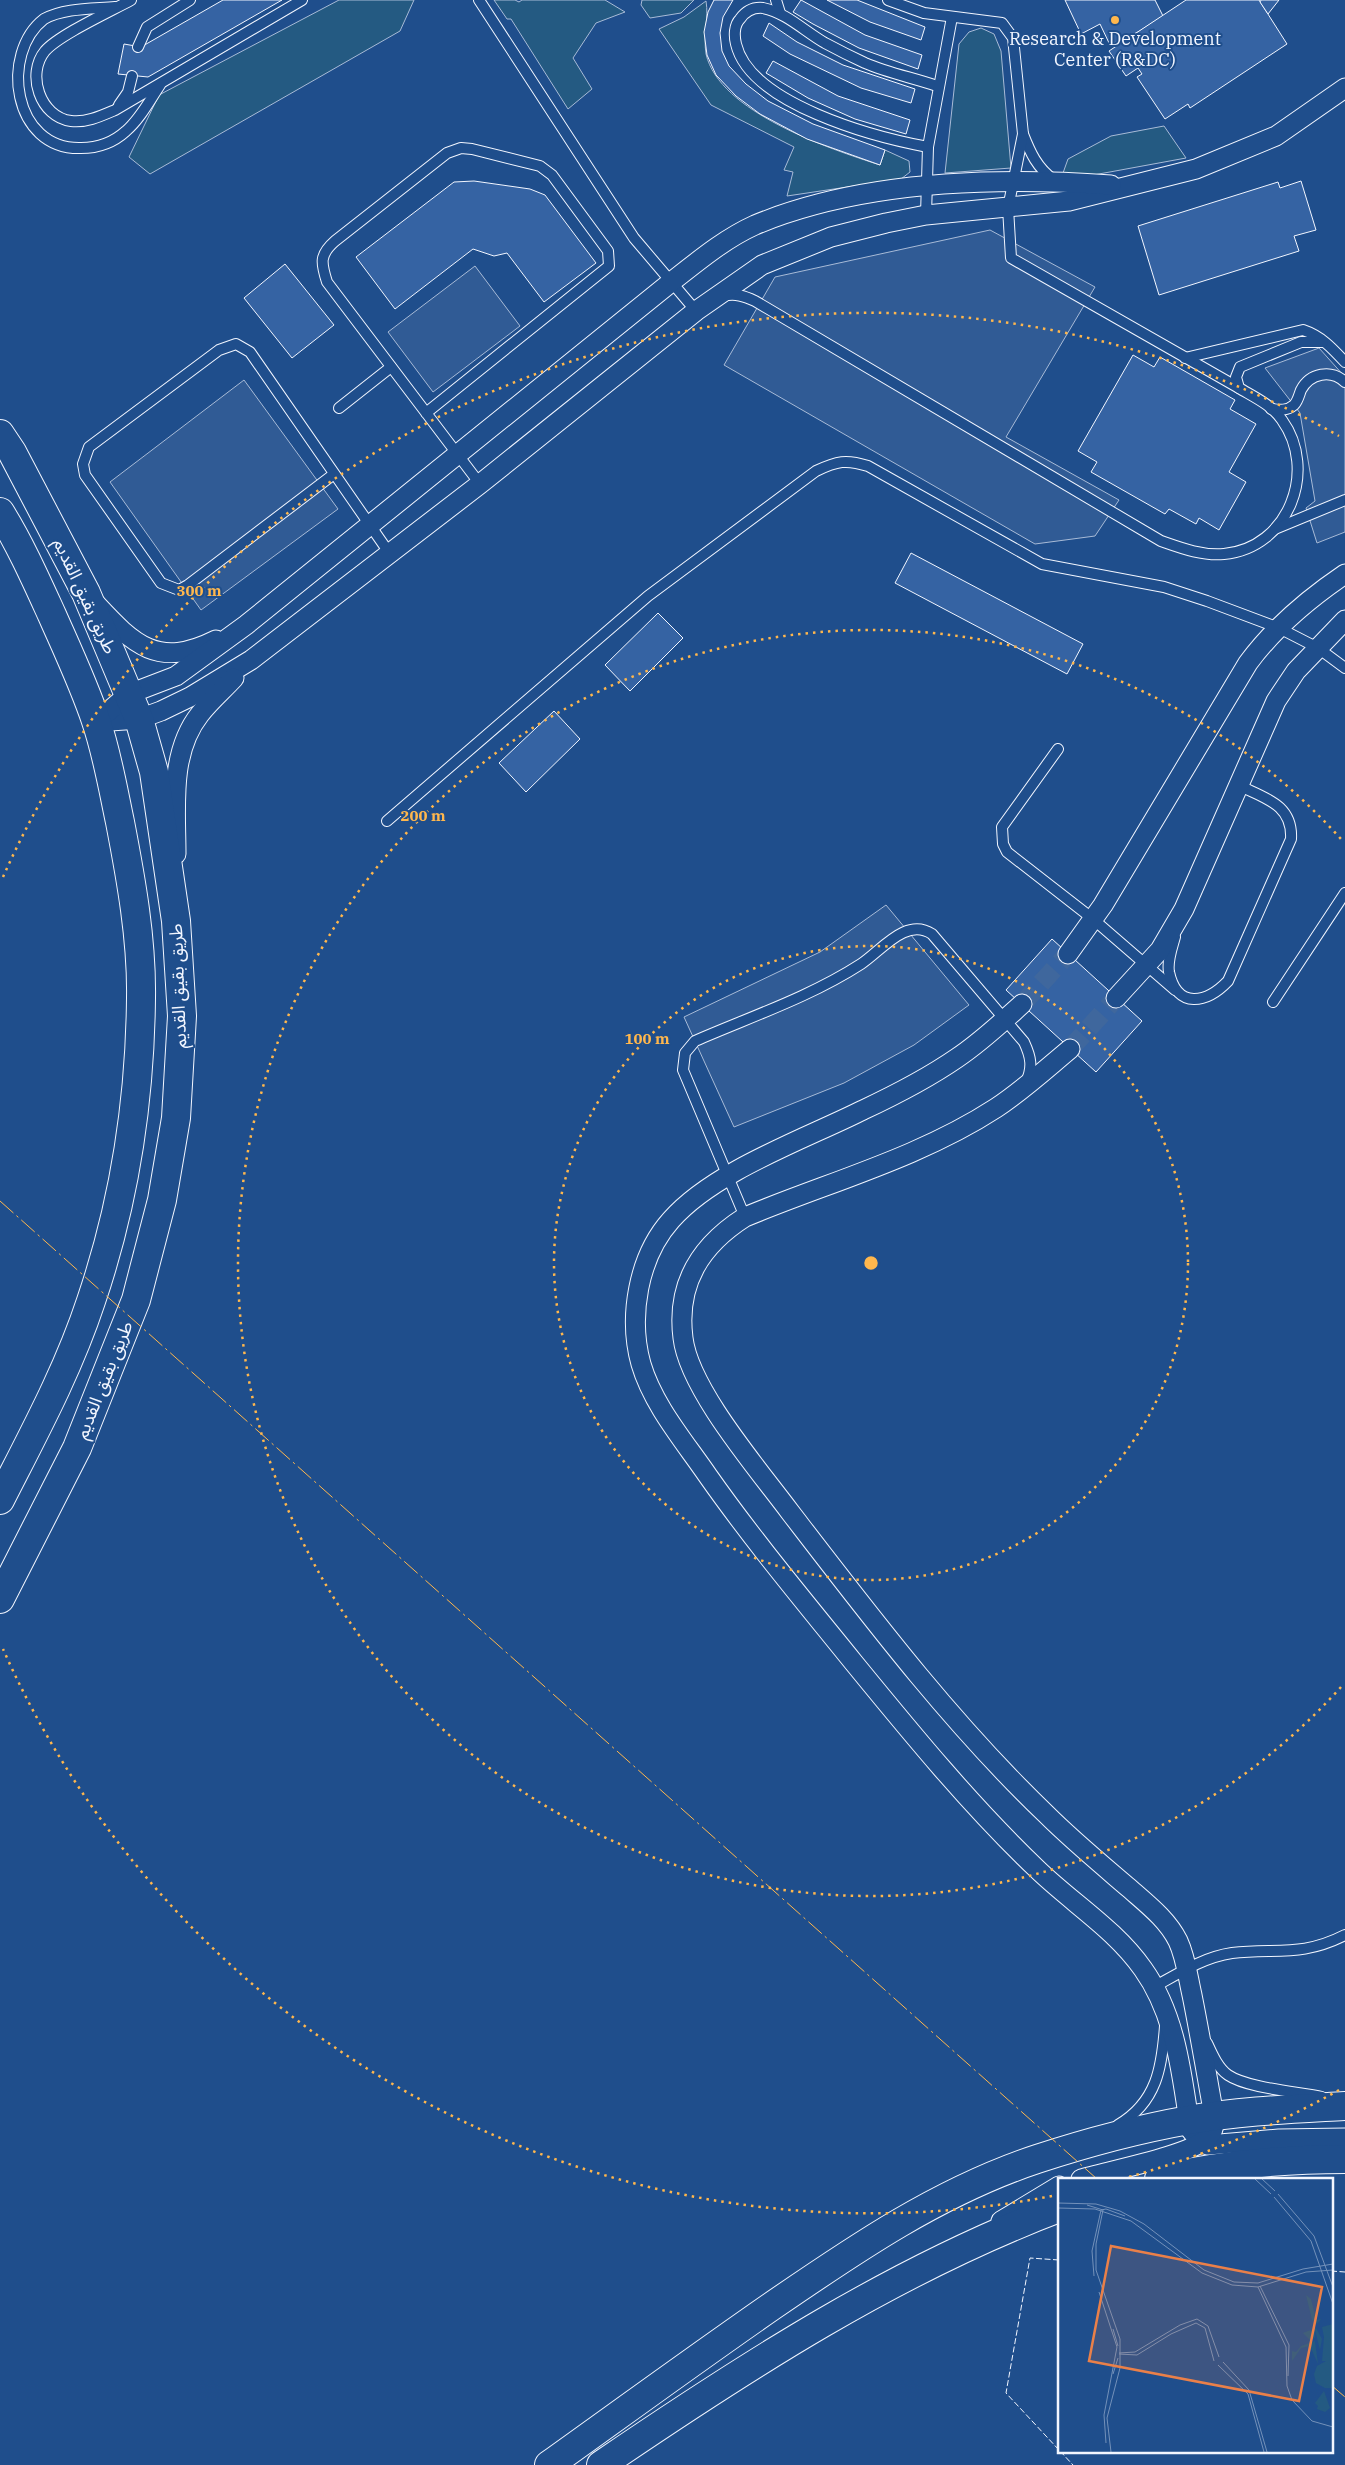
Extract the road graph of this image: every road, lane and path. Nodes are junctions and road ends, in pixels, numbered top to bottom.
1 (130, 0) edge
2 (190, 0) edge
3 (302, 0) edge
4 (478, 0) edge
5 (776, 0) edge
6 (888, 0) edge
7 (118, 7) junction
8 (780, 13) junction
9 (952, 16) junction
10 (138, 47) dead end
11 (132, 76) dead end
12 (162, 82) junction
13 (938, 86) junction
14 (1345, 88) edge
15 (115, 110) junction
16 (1023, 134) junction
17 (928, 147) junction
18 (1012, 182) junction
19 (1057, 182) junction
20 (1130, 186) junction
21 (928, 187) junction
22 (1008, 208) junction
23 (926, 215) junction
24 (670, 283) junction
25 (713, 298) junction
26 (696, 310) junction
27 (1329, 344) junction
28 (1186, 358) junction
29 (1345, 362) edge
30 (391, 367) junction
31 (1345, 382) edge
32 (1239, 388) junction
33 (339, 408) dead end
34 (1272, 409) junction
35 (426, 413) junction
36 (0, 434) edge
37 (458, 455) junction
38 (334, 474) junction
39 (480, 484) junction
40 (1345, 500) edge
41 (0, 512) edge
42 (370, 526) junction
43 (1274, 529) junction
44 (390, 554) junction
45 (1345, 574) edge
46 (86, 593) junction
47 (1345, 620) edge
48 (246, 625) junction
49 (1279, 628) junction
50 (1318, 648) junction
51 (251, 660) junction
52 (1345, 668) edge
53 (134, 707) junction
54 (96, 722) junction
55 (1058, 749) dead end
56 (1238, 785) junction
57 (386, 821) dead end
58 (1345, 893) edge
59 (1184, 910) junction
60 (1092, 919) junction
61 (176, 920) junction
62 (1068, 954) tunnel mouth
63 (1146, 966) junction
64 (1183, 997) junction
65 (1116, 998) tunnel mouth
66 (1273, 1002) dead end
67 (1022, 1004) tunnel mouth
68 (1004, 1020) junction
69 (1070, 1049) tunnel mouth
70 (1023, 1087) junction
71 (728, 1177) junction
72 (745, 1217) junction
73 (0, 1500) edge
74 (0, 1599) edge
75 (1345, 1936) edge
76 (1186, 1969) junction
77 (1154, 1987) junction
78 (1166, 2013) junction
79 (1198, 2023) junction
80 (1345, 2101) edge
81 (1345, 2106) edge
82 (1201, 2126) junction
83 (1345, 2138) edge
84 (1036, 2159) junction
85 (1345, 2159) edge
86 (1085, 2178) edge
87 (1163, 2178) edge
88 (1058, 2187) edge
89 (1058, 2208) edge
90 (932, 2262) junction
91 (549, 2465) edge
92 (601, 2465) edge

1 - 7 lane
2 - 10 lane
3 - 12 lane
4 - 24 lane
5 - 8 lane
6 - 9 lane
7 - 12 lane
7 - 15 lane
8 - 13 lane
8 - 17 lane
9 - 13 lane
9 - 16 lane
11 - 15 lane
12 - 15 lane
13 - 17 lane
14 - 20 street
16 - 18 lane
16 - 19 lane
17 - 21 lane
18 - 19 street
18 - 21 street
18 - 22 lane
19 - 20 street
20 - 22 street
21 - 23 lane
21 - 24 street
22 - 23 street
22 - 28 lane
23 - 25 street
24 - 26 lane
24 - 37 street
25 - 26 street
25 - 43 lane
26 - 39 street
27 - 28 lane
27 - 29 lane
27 - 32 lane
28 - 32 lane
30 - 33 lane
30 - 35 lane
30 - 35 lane
31 - 34 lane
32 - 34 lane
34 - 43 lane
35 - 37 lane
36 - 46 main road, طريق بقيق القديم
37 - 39 lane
37 - 42 street
38 - 38 lane
38 - 42 lane
39 - 44 street
40 - 43 lane
41 - 54 main road, طريق بقيق القديم
42 - 44 lane
42 - 48 street
44 - 51 street
45 - 49 street
46 - 48 street
46 - 53 main road, طريق بقيق القديم
47 - 50 street
48 - 53 street
49 - 50 lane
49 - 57 lane
49 - 60 street
50 - 52 lane
50 - 56 street
51 - 53 street
51 - 61 street
53 - 54 street
53 - 54 street
53 - 61 main road, طريق بقيق القديم
54 - 73 main road, طريق بقيق القديم
55 - 60 lane
56 - 59 street
56 - 64 lane
58 - 66 lane
59 - 63 street
59 - 64 lane
60 - 62 street
60 - 63 lane
61 - 74 main road, طريق بقيق القديم
63 - 64 lane
63 - 65 street
67 - 68 street
68 - 70 lane
68 - 71 street
68 - 71 lane
69 - 70 street
70 - 72 street
71 - 72 lane
71 - 77 street
72 - 76 street
75 - 76 lane
76 - 77 lane
76 - 79 street
77 - 78 street
78 - 82 street
78 - 84 lane
79 - 80 lane
79 - 82 street
81 - 82 main road
82 - 83 street
82 - 84 main road
82 - 86 street
84 - 91 main road
85 - 87 main road
88 - 90 street
89 - 90 main road
90 - 92 main road

